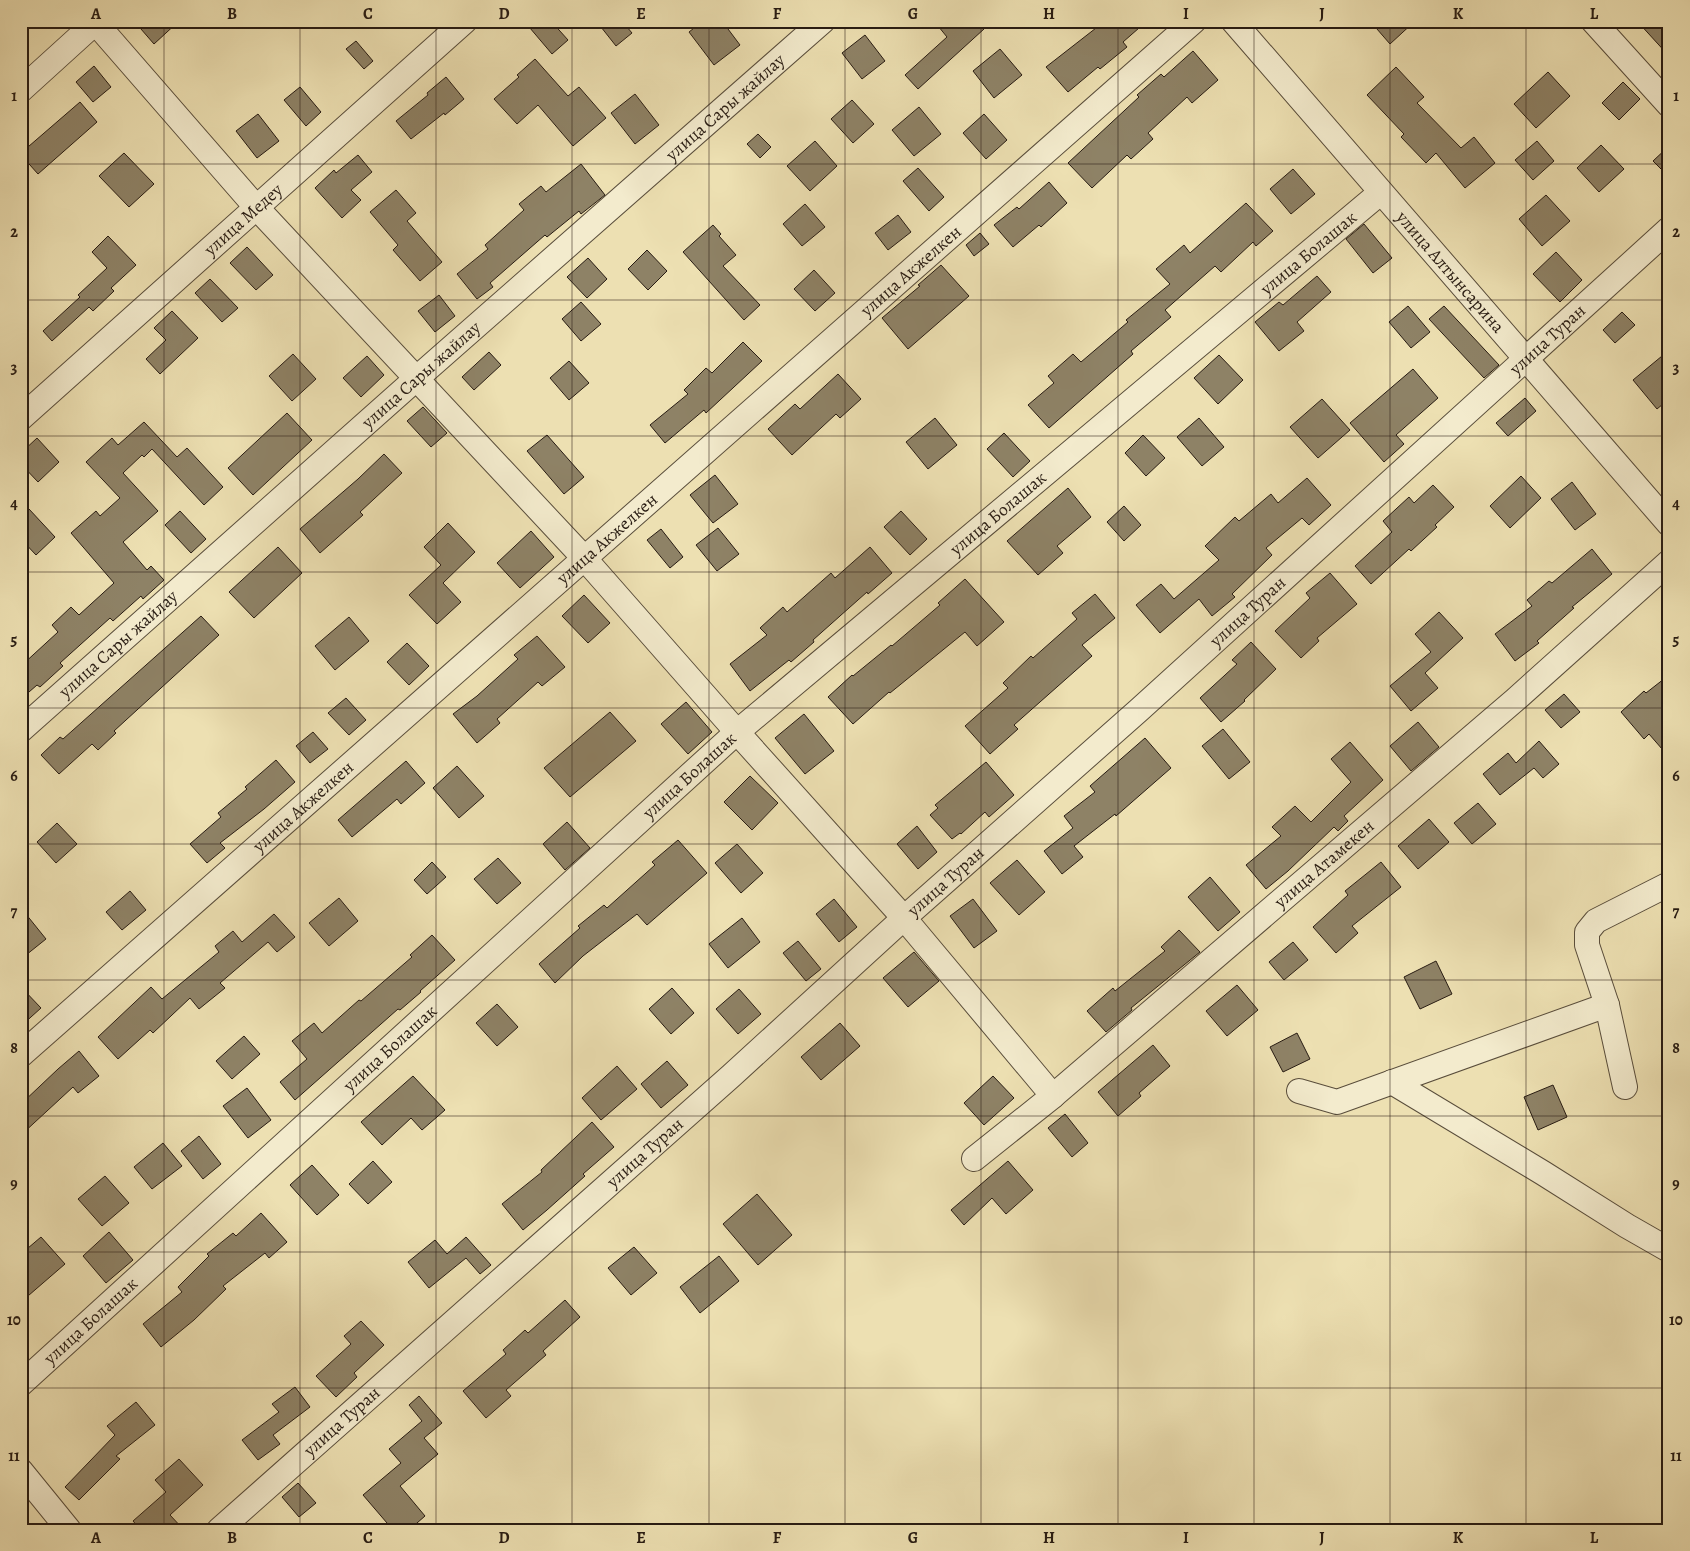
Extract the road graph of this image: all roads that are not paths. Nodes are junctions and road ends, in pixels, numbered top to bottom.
1 (465, 21) edge
2 (823, 21) edge
3 (1194, 21) edge
4 (1233, 21) edge
5 (1594, 21) edge
6 (95, 22) edge
7 (21, 90) edge
8 (1669, 104) edge
9 (1380, 193) junction
10 (256, 207) junction
11 (1669, 230) edge
12 (1526, 360) junction
13 (416, 378) junction
14 (21, 418) edge
15 (1669, 524) edge
16 (585, 559) junction
17 (1669, 562) edge
18 (21, 730) edge
19 (737, 732) junction
20 (1669, 884) edge
21 (904, 918) junction
22 (1607, 1005) junction
23 (21, 1055) edge
24 (1392, 1082) junction
25 (1625, 1087) dead end
26 (1299, 1091) dead end
27 (1053, 1096) junction
28 (974, 1159) dead end
29 (1669, 1250) edge
30 (21, 1384) edge
31 (21, 1471) edge
32 (69, 1530) edge
33 (219, 1530) edge

1 - 10 street, улица Медеу
2 - 13 street, улица Сары жайлау
3 - 16 street, улица Акжелкен
4 - 9 street, улица Алтынсарина
5 - 8 street
6 - 7 street
6 - 10 street
9 - 12 street, улица Алтынсарина
9 - 19 street, улица Болашак
10 - 13 street
10 - 14 street, улица Медеу
11 - 12 street, улица Туран
12 - 15 street, улица Алтынсарина
12 - 21 street, улица Туран
13 - 16 street
13 - 18 street, улица Сары жайлау
16 - 19 street
16 - 23 street, улица Акжелкен
17 - 27 street, улица Атамекен
19 - 21 street
19 - 30 street, улица Болашак
20 - 22 street
21 - 27 street
21 - 33 street, улица Туран
22 - 24 street
22 - 25 street
24 - 26 street
24 - 29 street
27 - 28 street, улица Атамекен
31 - 32 street

